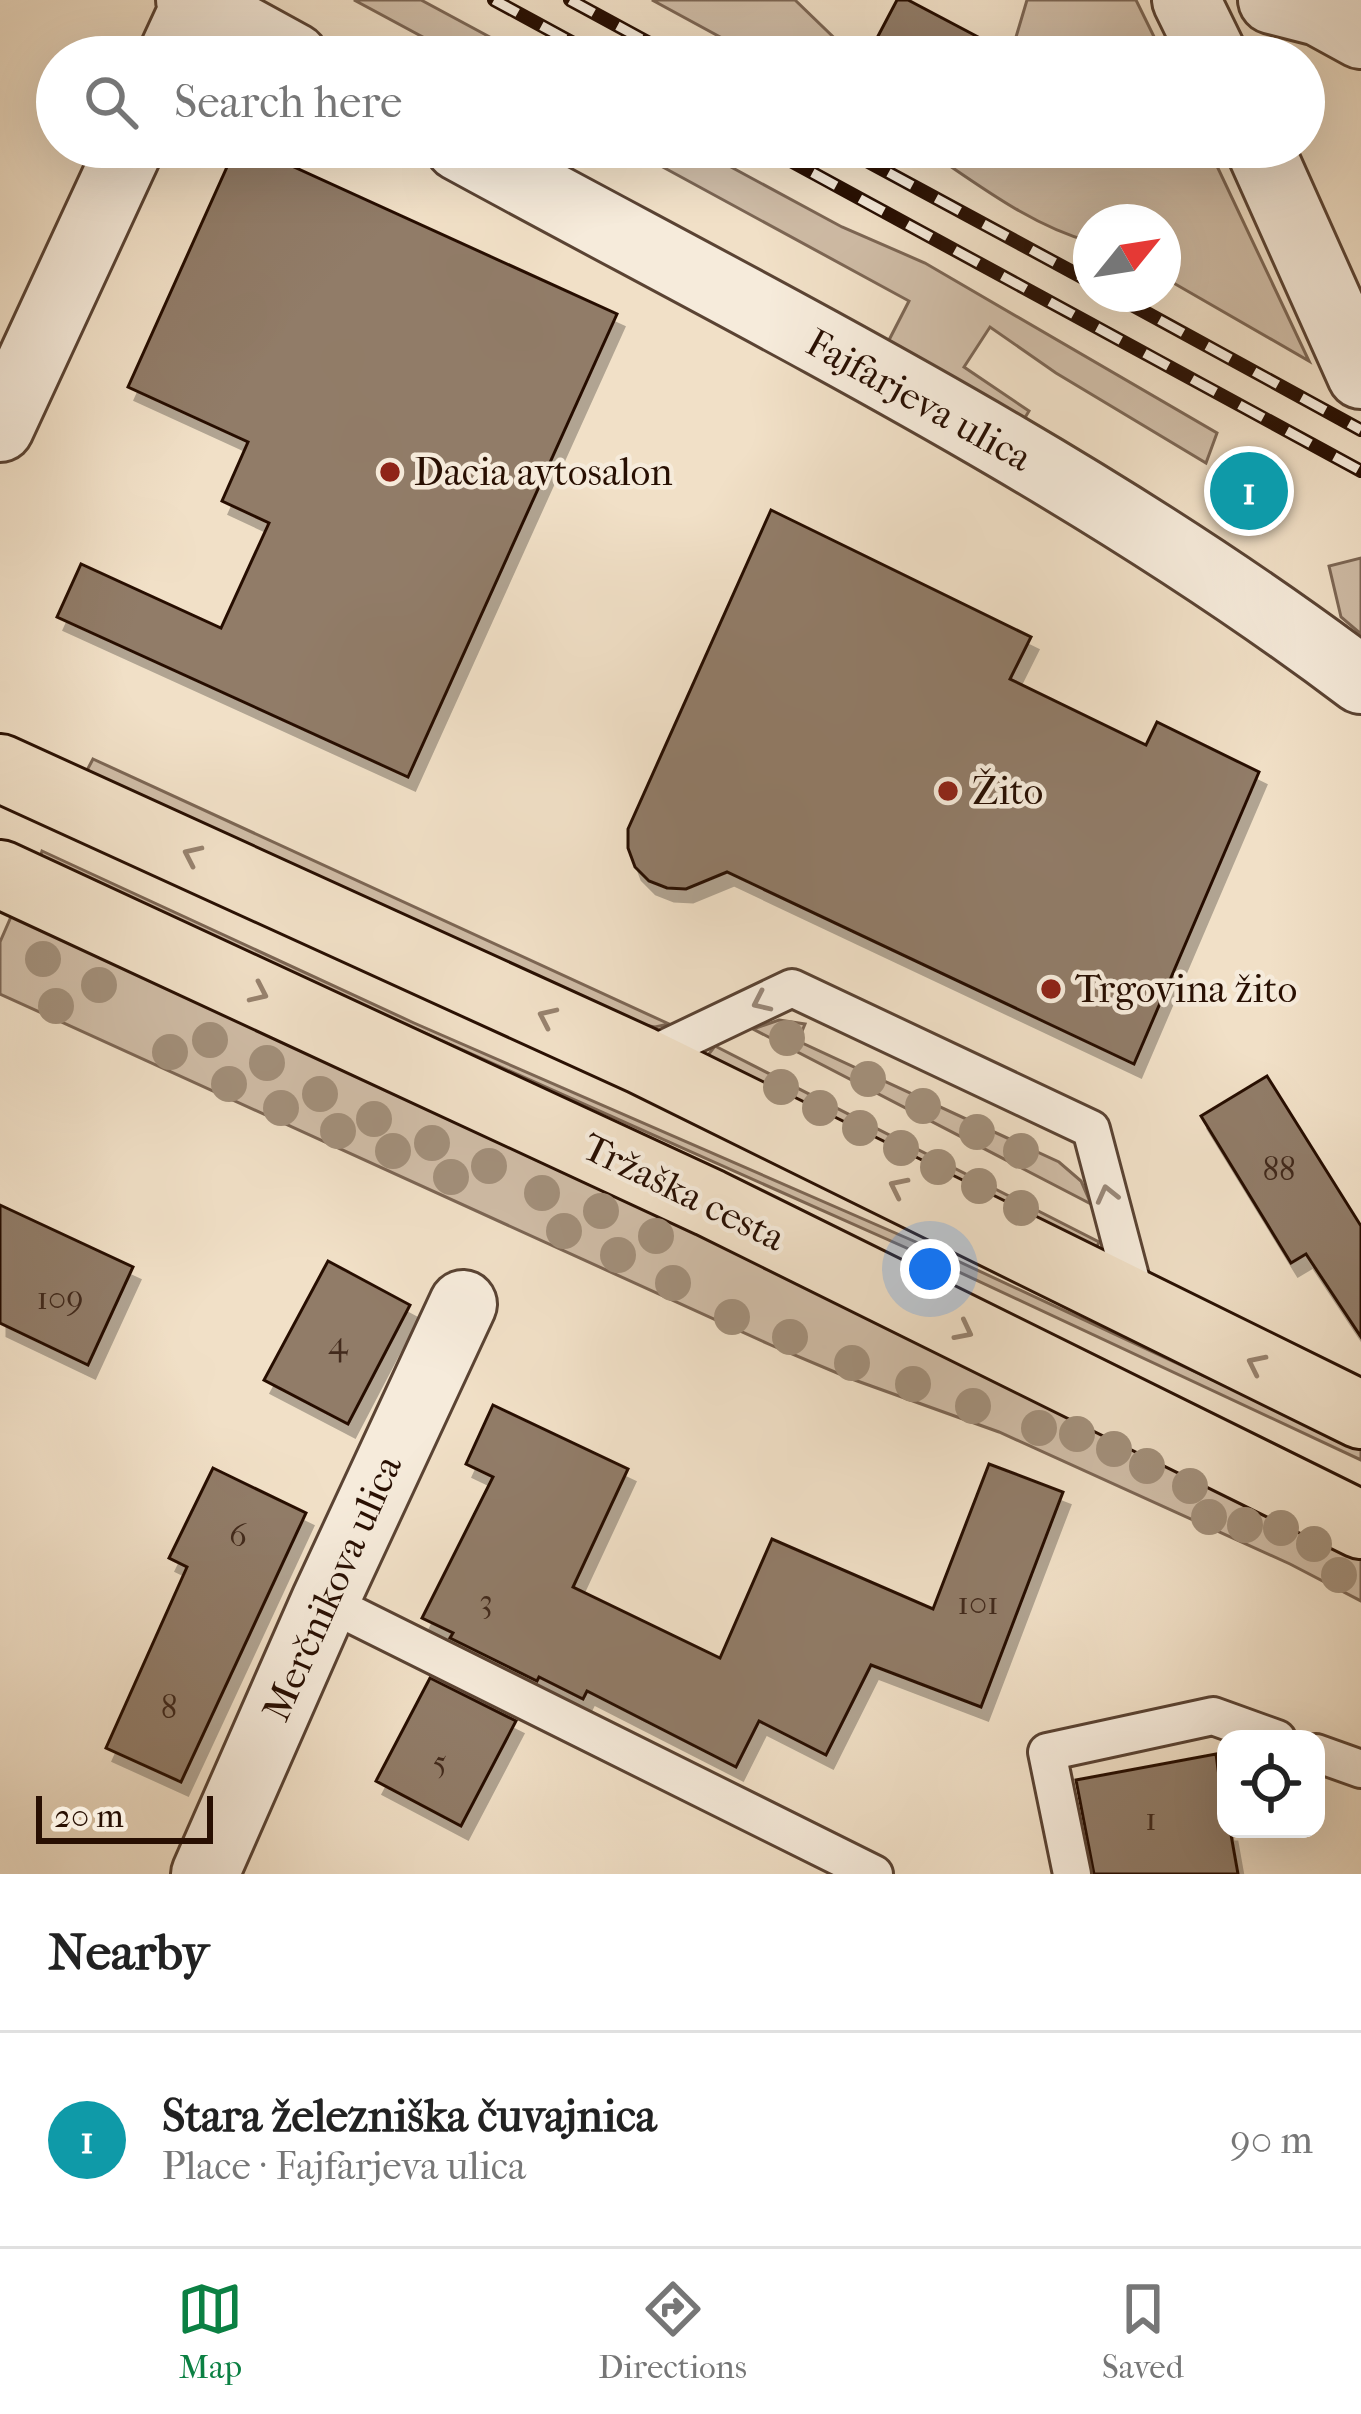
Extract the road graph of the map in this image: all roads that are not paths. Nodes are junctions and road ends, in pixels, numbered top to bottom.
1 (1186, 0) edge
2 (1272, 0) edge
3 (186, 20) edge
4 (1361, 35) edge
5 (233, 36) edge
6 (1204, 36) edge
7 (120, 168) edge
8 (498, 168) edge
9 (1268, 168) edge
10 (1361, 375) edge
11 (0, 428) edge
12 (1361, 680) edge
13 (0, 768) edge
14 (0, 874) edge
15 (641, 1060) junction
16 (463, 1304) dead end
17 (1138, 1307) junction
18 (1361, 1415) edge
19 (1361, 1525) edge
20 (325, 1601) junction
21 (1252, 1730) edge
22 (1325, 1756) edge
23 (1361, 1769) edge
24 (205, 1874) edge
25 (874, 1874) edge
26 (1072, 1874) edge

1 - 6 street
2 - 4 street
3 - 5 street
7 - 11 street
8 - 12 street, Fajfarjeva ulica
9 - 10 street
15 -> 13 main road
14 -> 19 main road, Tržaška cesta
17 -> 15 main road
17 -> 15 lane
16 - 20 street, Merčnikova ulica
18 -> 17 main road
20 - 24 street, Merčnikova ulica
20 - 25 lane
21 - 26 lane
22 - 23 lane

